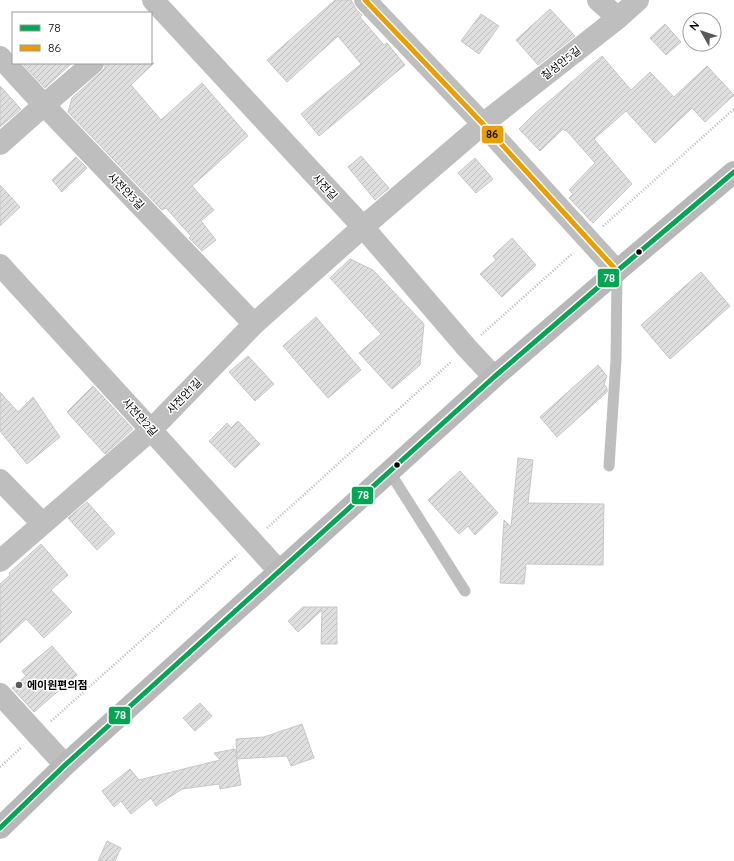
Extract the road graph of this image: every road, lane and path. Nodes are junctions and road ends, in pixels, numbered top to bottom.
1 (365, 0) edge
2 (598, 0) edge
3 (638, 0) edge
4 (154, 6) edge
5 (618, 18) junction
6 (0, 57) edge
7 (91, 64) edge
8 (44, 105) junction
9 (734, 108) edge
10 (483, 124) junction
11 (0, 144) edge
12 (734, 172) edge
13 (363, 227) junction
14 (588, 239) junction
15 (0, 265) edge
16 (617, 271) junction
17 (254, 324) junction
18 (467, 348) junction
19 (494, 377) junction
20 (151, 430) junction
21 (608, 466) dead end
22 (389, 471) junction
23 (0, 480) edge
24 (44, 524) junction
25 (252, 542) junction
26 (0, 561) edge
27 (279, 571) junction
28 (465, 591) dead end
29 (0, 694) edge
30 (37, 734) junction
31 (65, 765) junction
32 (0, 767) edge
33 (0, 828) edge

1 - 10 street
2 - 5 street
3 - 5 street, 칠성안5길
4 - 13 street, 사전길
5 - 10 street, 칠성안5길
6 - 8 street, 사전안3길
7 - 8 street
8 - 11 street
8 - 17 street, 사전안3길
9 - 14 path
10 - 13 street, 칠성안5길
10 - 14 street
12 - 16 street
13 - 17 street, 사전안1길
13 - 18 street, 사전길
14 - 16 street
14 - 18 path
15 - 20 street, 사전안2길
16 - 19 street
16 - 21 lane
17 - 20 street, 사전안1길
18 - 19 street, 사전길
18 - 25 path
19 - 22 street
20 - 24 street, 사전안1길
20 - 25 street, 사전안2길
22 - 27 street
22 - 28 lane
23 - 24 street
24 - 26 street, 사전안1길
25 - 27 street, 사전안2길
25 - 30 path
27 - 31 street
29 - 30 street
30 - 31 street
30 - 32 path
31 - 33 street

